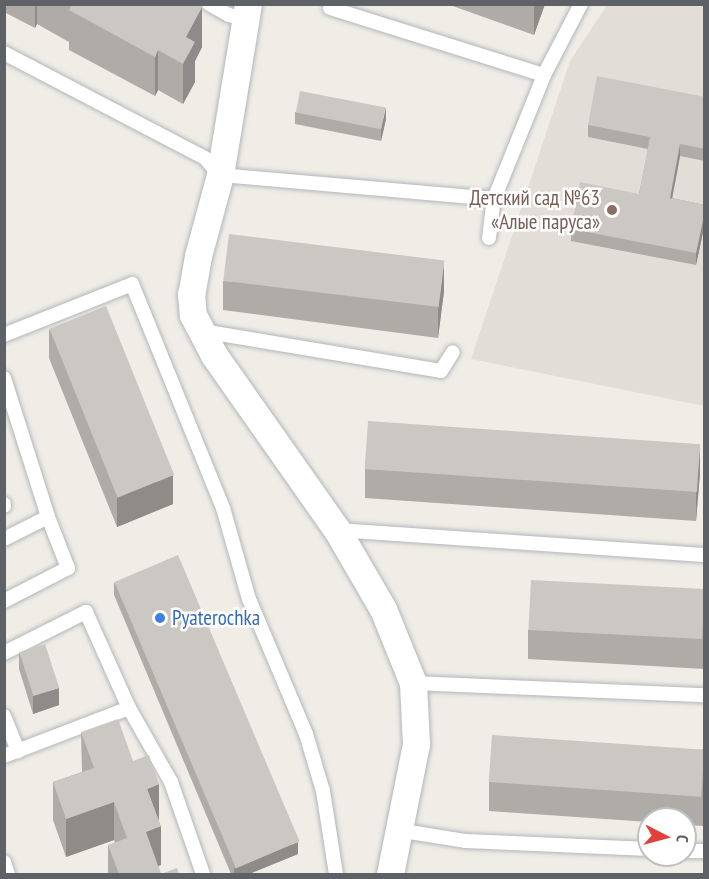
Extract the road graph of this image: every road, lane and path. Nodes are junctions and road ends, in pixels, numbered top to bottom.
1 (209, 4) edge
2 (581, 4) edge
3 (330, 8) dead end
4 (247, 12) edge
5 (4, 53) edge
6 (544, 75) junction
7 (220, 175) junction
8 (495, 199) junction
9 (489, 238) dead end
10 (199, 331) junction
11 (4, 335) edge
12 (453, 352) dead end
13 (4, 378) edge
14 (48, 516) junction
15 (337, 530) junction
16 (4, 539) edge
17 (705, 555) edge
18 (4, 601) edge
19 (4, 653) edge
20 (413, 683) junction
21 (705, 695) edge
22 (129, 708) junction
23 (4, 716) edge
24 (18, 751) junction
25 (4, 756) edge
26 (397, 830) junction
27 (637, 848) edge
28 (4, 862) edge
29 (8, 874) edge
30 (203, 874) edge
31 (336, 874) edge
32 (390, 874) edge

1 - 4 lane
2 - 6 lane
3 - 6 lane
4 - 7 street
5 - 7 lane
6 - 8 lane
7 - 8 lane
7 - 10 street
8 - 9 lane
10 - 12 lane
10 - 15 street
11 - 31 lane
13 - 14 lane
14 - 16 lane
14 - 18 lane
15 - 17 lane
15 - 20 street
19 - 22 lane
20 - 21 lane
20 - 26 street
22 - 24 lane
22 - 30 lane
23 - 24 lane
24 - 25 lane
26 - 27 lane
26 - 32 street
28 - 29 lane

